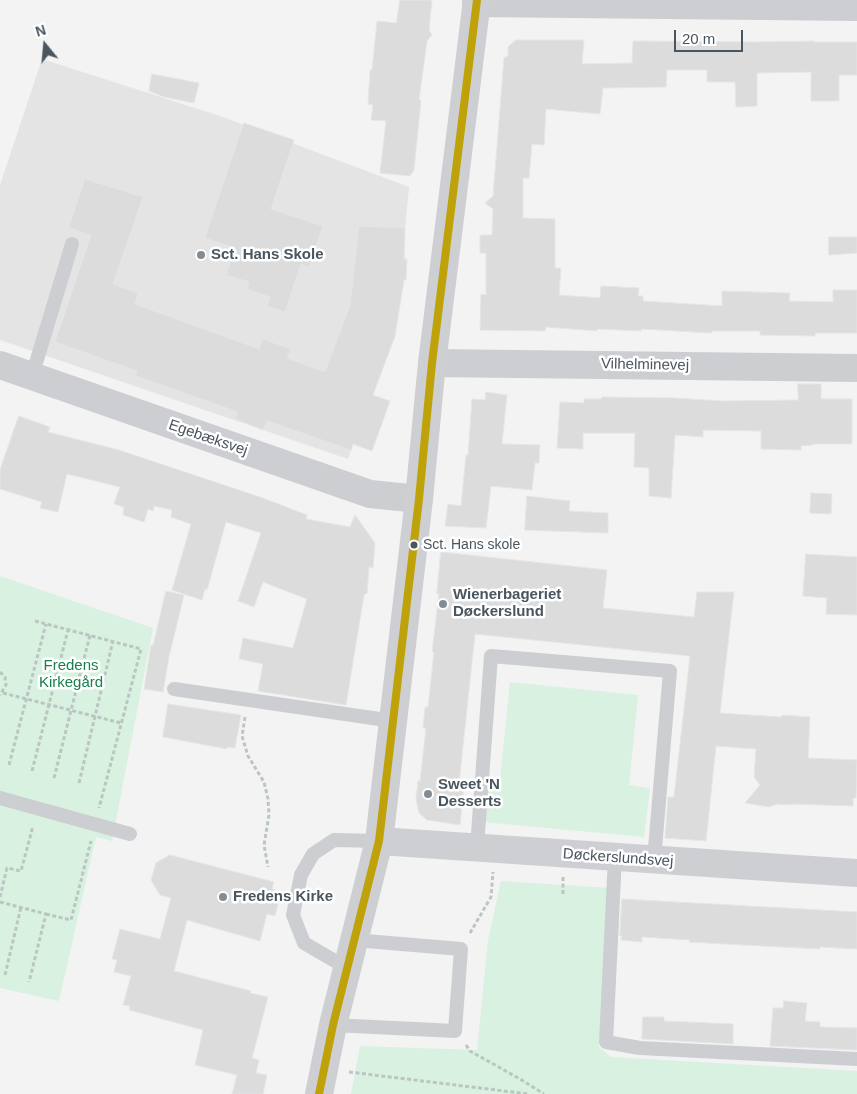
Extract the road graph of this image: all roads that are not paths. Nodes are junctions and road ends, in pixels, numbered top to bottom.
1 (476, 2) edge
2 (857, 7) edge
3 (72, 244) dead end
4 (432, 363) junction
5 (0, 365) edge
6 (857, 368) edge
7 (32, 376) junction
8 (419, 499) junction
9 (174, 689) dead end
10 (393, 721) junction
11 (0, 798) edge
12 (130, 834) dead end
13 (379, 841) junction
14 (477, 847) junction
15 (615, 857) junction
16 (654, 860) junction
17 (857, 873) edge
18 (354, 940) junction
19 (347, 968) junction
20 (333, 1025) junction
21 (857, 1059) edge
22 (319, 1094) edge

1 - 2 street
1 - 4 street
3 - 7 lane
4 - 6 street, Vilhelminevej
4 - 8 street
5 - 7 street, Egebæksvej
7 - 8 street, Egebæksvej
8 - 10 street
9 - 10 lane
10 - 13 street
11 - 12 lane
13 - 14 street, Døckerslundsvej
13 - 18 street
13 - 19 lane
14 - 15 street, Døckerslundsvej
14 - 16 lane
15 - 16 street, Døckerslundsvej
15 - 21 lane
16 - 17 street, Døckerslundsvej
18 - 19 street
18 - 20 lane
19 - 20 street
20 - 22 street

